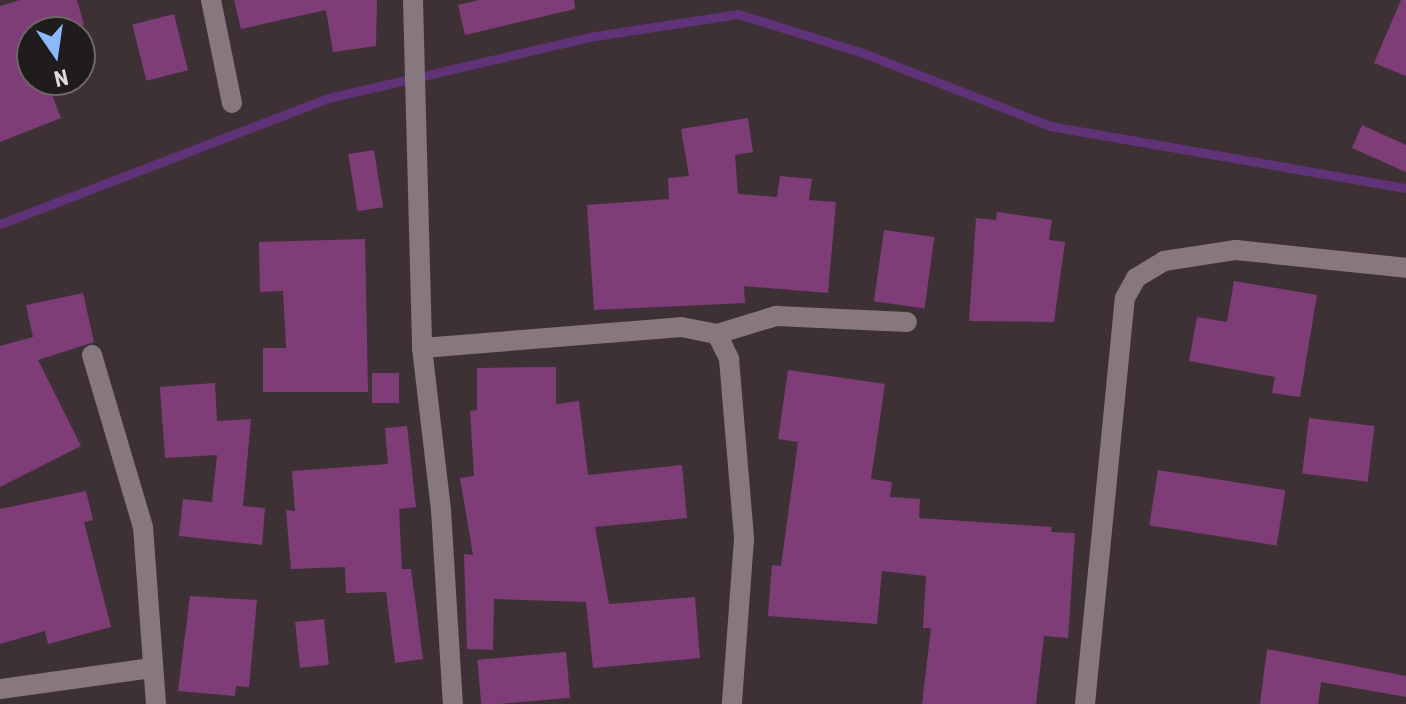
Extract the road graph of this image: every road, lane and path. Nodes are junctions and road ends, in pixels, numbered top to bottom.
1 (211, 0) edge
2 (413, 0) edge
3 (232, 103) dead end
4 (1406, 268) edge
5 (907, 322) dead end
6 (717, 334) junction
7 (422, 348) junction
8 (92, 355) dead end
9 (152, 668) junction
10 (0, 689) edge
11 (156, 704) edge
12 (453, 704) edge
13 (732, 704) edge
14 (1085, 704) edge

1 - 3 street
2 - 7 street
4 - 14 street
5 - 6 street
6 - 7 street
6 - 13 street
7 - 12 street
8 - 9 street
9 - 10 street
9 - 11 street

